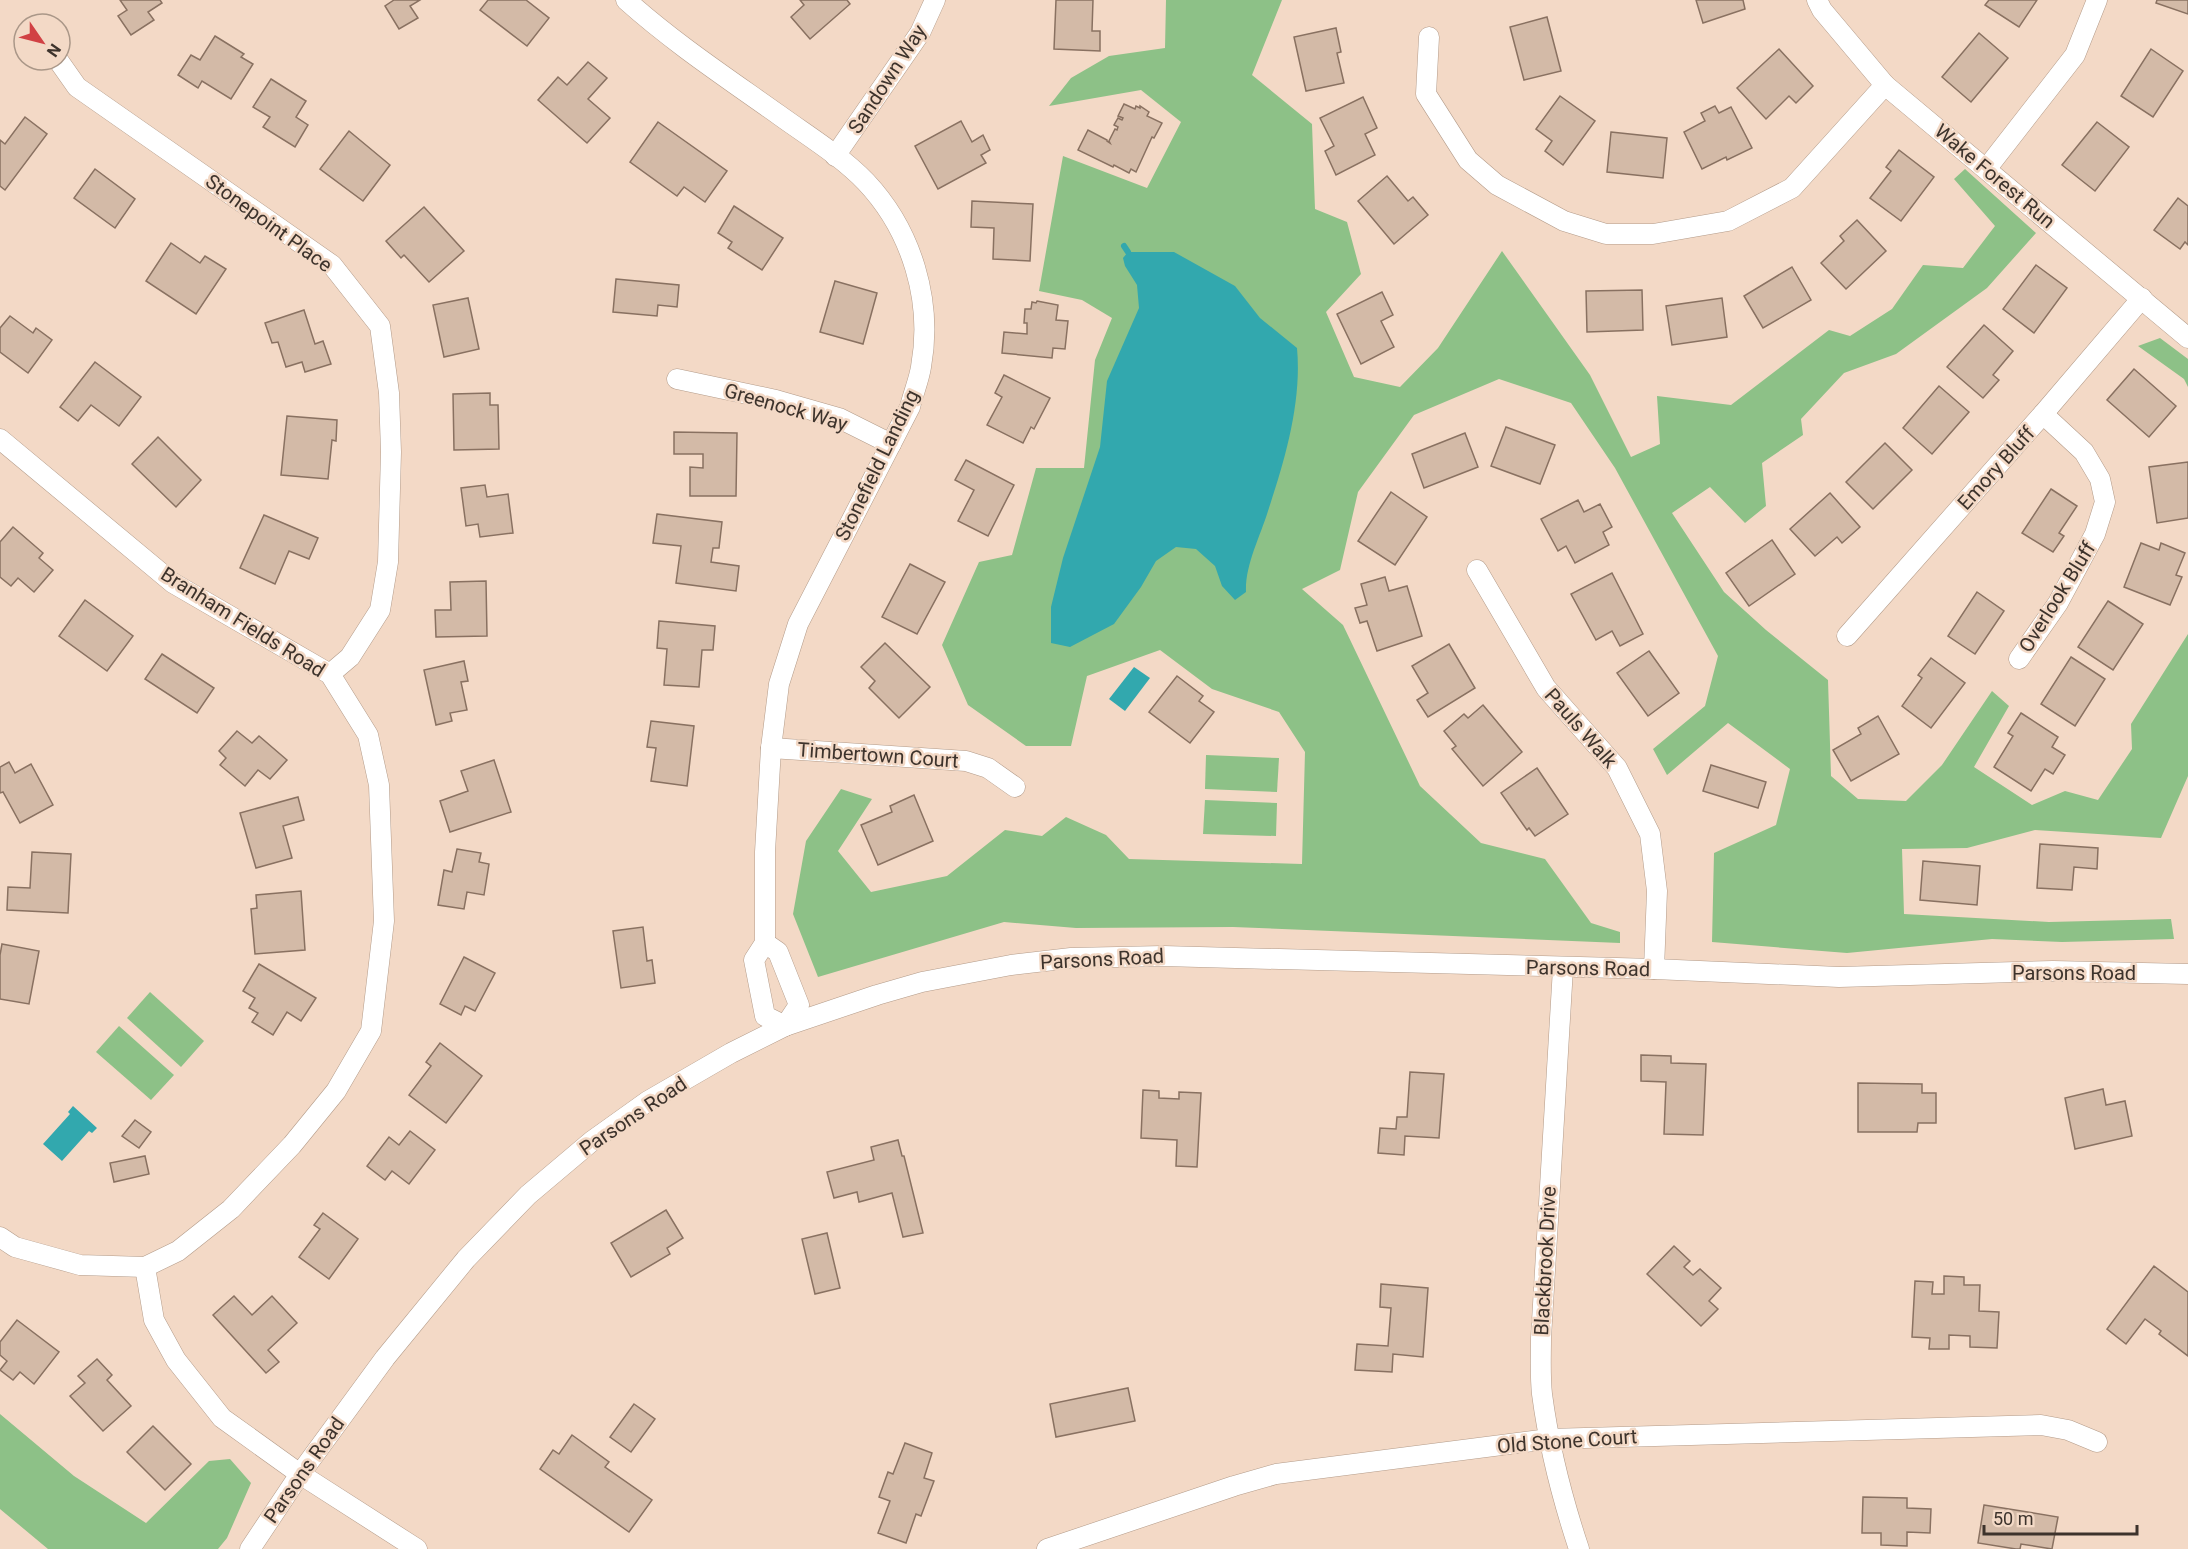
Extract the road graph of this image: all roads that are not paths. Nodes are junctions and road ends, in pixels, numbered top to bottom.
1 (626, 0) edge
2 (935, 0) edge
3 (1817, 0) edge
4 (2097, 0) edge
5 (1429, 37) dead end
6 (66, 72) edge
7 (1885, 85) junction
8 (835, 156) junction
9 (1986, 168) junction
10 (2142, 298) junction
11 (2188, 338) edge
12 (677, 379) dead end
13 (2043, 414) junction
14 (0, 439) edge
15 (891, 444) junction
16 (1477, 570) dead end
17 (1847, 636) dead end
18 (2019, 659) dead end
19 (330, 674) junction
20 (771, 747) junction
21 (1015, 787) dead end
22 (765, 943) junction
23 (1563, 968) junction
24 (1654, 969) junction
25 (2188, 974) edge
26 (785, 1026) junction
27 (0, 1236) edge
28 (145, 1267) junction
29 (1549, 1439) junction
30 (2097, 1442) dead end
31 (300, 1474) junction
32 (250, 1549) edge
33 (417, 1549) edge
34 (1047, 1549) edge
35 (1579, 1549) edge

1 - 8 street, Stonefield Landing
2 - 8 street, Sandown Way
3 - 7 street, Wake Forest Run
4 - 9 street
5 - 7 street
6 - 19 street, Stonepoint Place
7 - 9 street, Wake Forest Run
8 - 15 street, Stonefield Landing
9 - 10 street, Wake Forest Run
10 - 11 street, Wake Forest Run
10 - 13 street, Emory Bluff
12 - 15 street, Greenock Way
13 - 17 street, Emory Bluff
13 - 18 street, Overlook Bluff
14 - 19 street, Branham Fields Road
15 - 20 street, Stonefield Landing
16 - 24 street, Pauls Walk
19 - 28 street, Branham Fields Road
20 - 21 street, Timbertown Court
20 - 22 street, Stonefield Landing
22 - 26 street
22 - 26 street, Stonefield Landing
23 - 24 street, Parsons Road
23 - 26 street, Parsons Road
23 - 29 street, Blackbrook Drive
24 - 25 street, Parsons Road
26 - 31 street, Parsons Road
27 - 28 street, Branham Fields Road
28 - 31 street
29 - 30 street, Old Stone Court
29 - 34 street, Old Stone Court
29 - 35 street, Blackbrook Drive
31 - 32 street, Parsons Road
31 - 33 street

